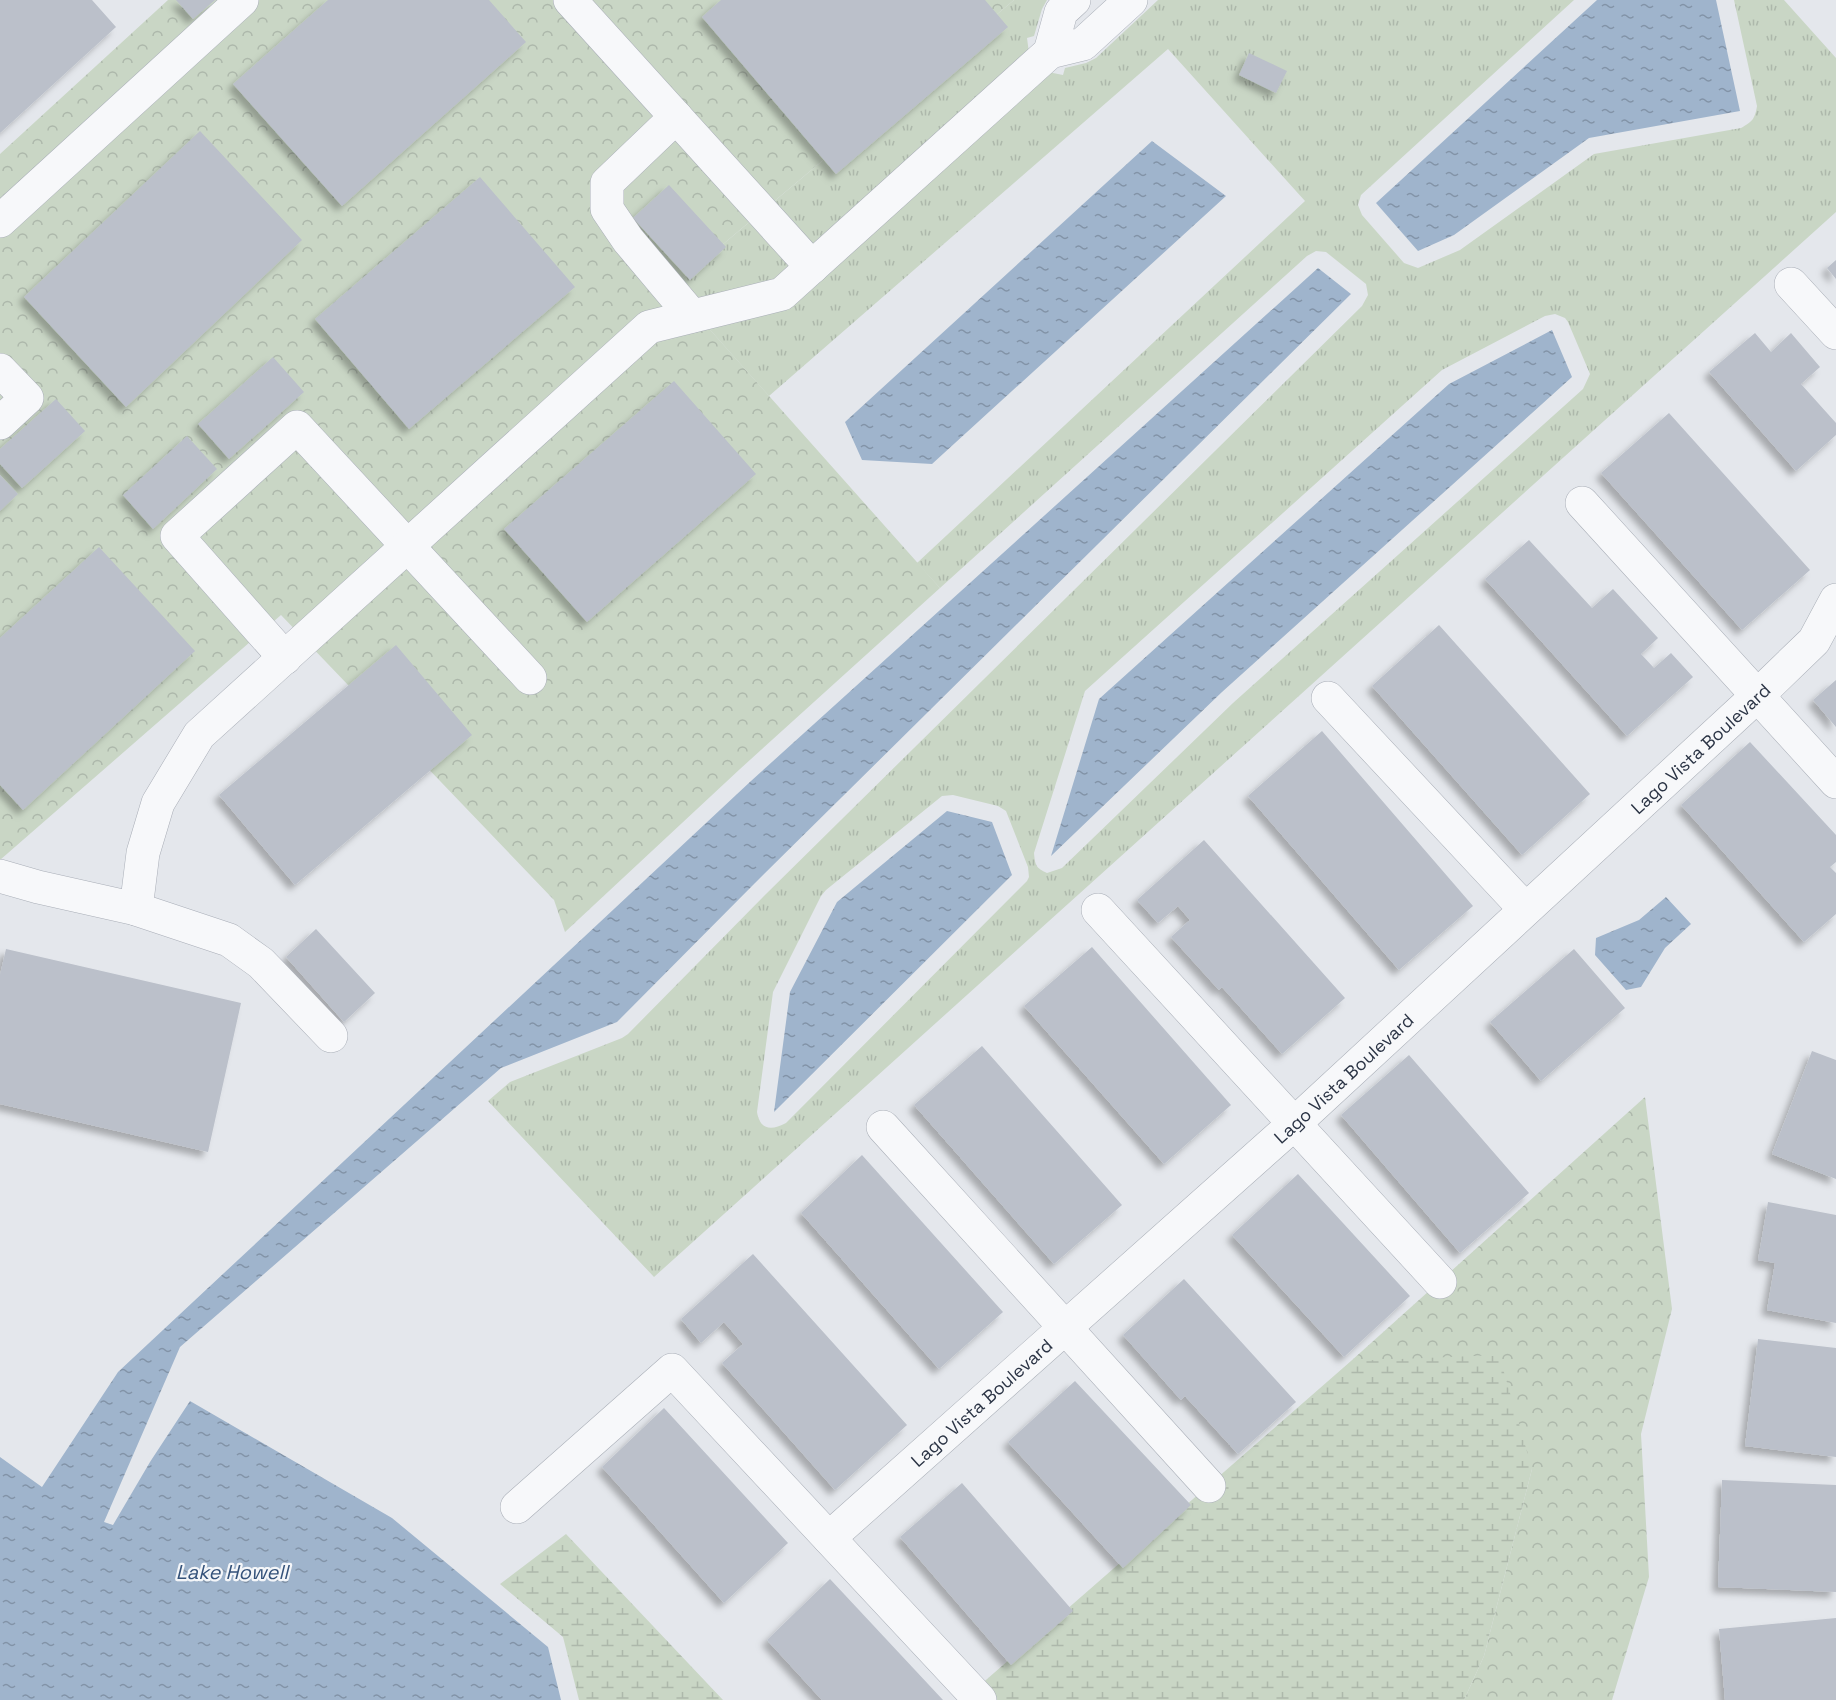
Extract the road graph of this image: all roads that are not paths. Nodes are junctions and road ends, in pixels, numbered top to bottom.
1 (242, 0) edge
2 (570, 0) edge
3 (1074, 0) edge
4 (1131, 0) edge
5 (1050, 52) junction
6 (676, 117) junction
7 (0, 221) edge
8 (812, 267) junction
9 (1791, 284) dead end
10 (692, 316) junction
11 (1836, 333) edge
12 (0, 370) edge
13 (0, 423) edge
14 (1582, 503) dead end
15 (408, 546) junction
16 (1836, 600) edge
17 (285, 658) junction
18 (530, 678) dead end
19 (1757, 696) junction
20 (1328, 698) dead end
21 (1836, 782) edge
22 (0, 876) edge
23 (136, 909) junction
24 (1525, 909) junction
25 (1098, 910) dead end
26 (331, 1036) dead end
27 (1295, 1123) junction
28 (883, 1127) dead end
29 (1440, 1282) dead end
30 (1065, 1328) junction
31 (1209, 1486) dead end
32 (517, 1507) dead end
33 (829, 1538) junction
34 (980, 1700) edge

1 - 7 street
2 - 6 street
3 - 5 street
4 - 5 street
5 - 8 street
6 - 8 street
6 - 10 street
8 - 10 street
9 - 11 street
10 - 15 street
12 - 13 street
14 - 19 street
15 - 17 street
15 - 17 street
15 - 18 street
16 - 19 street, Lago Vista Boulevard
17 - 23 street
19 - 21 street
19 - 24 street, Lago Vista Boulevard
20 - 24 street
22 - 23 street
23 - 26 street
24 - 27 street, Lago Vista Boulevard
25 - 27 street
27 - 29 street
27 - 30 street, Lago Vista Boulevard
28 - 30 street
30 - 31 street
30 - 33 street, Lago Vista Boulevard
32 - 33 street
33 - 34 street

